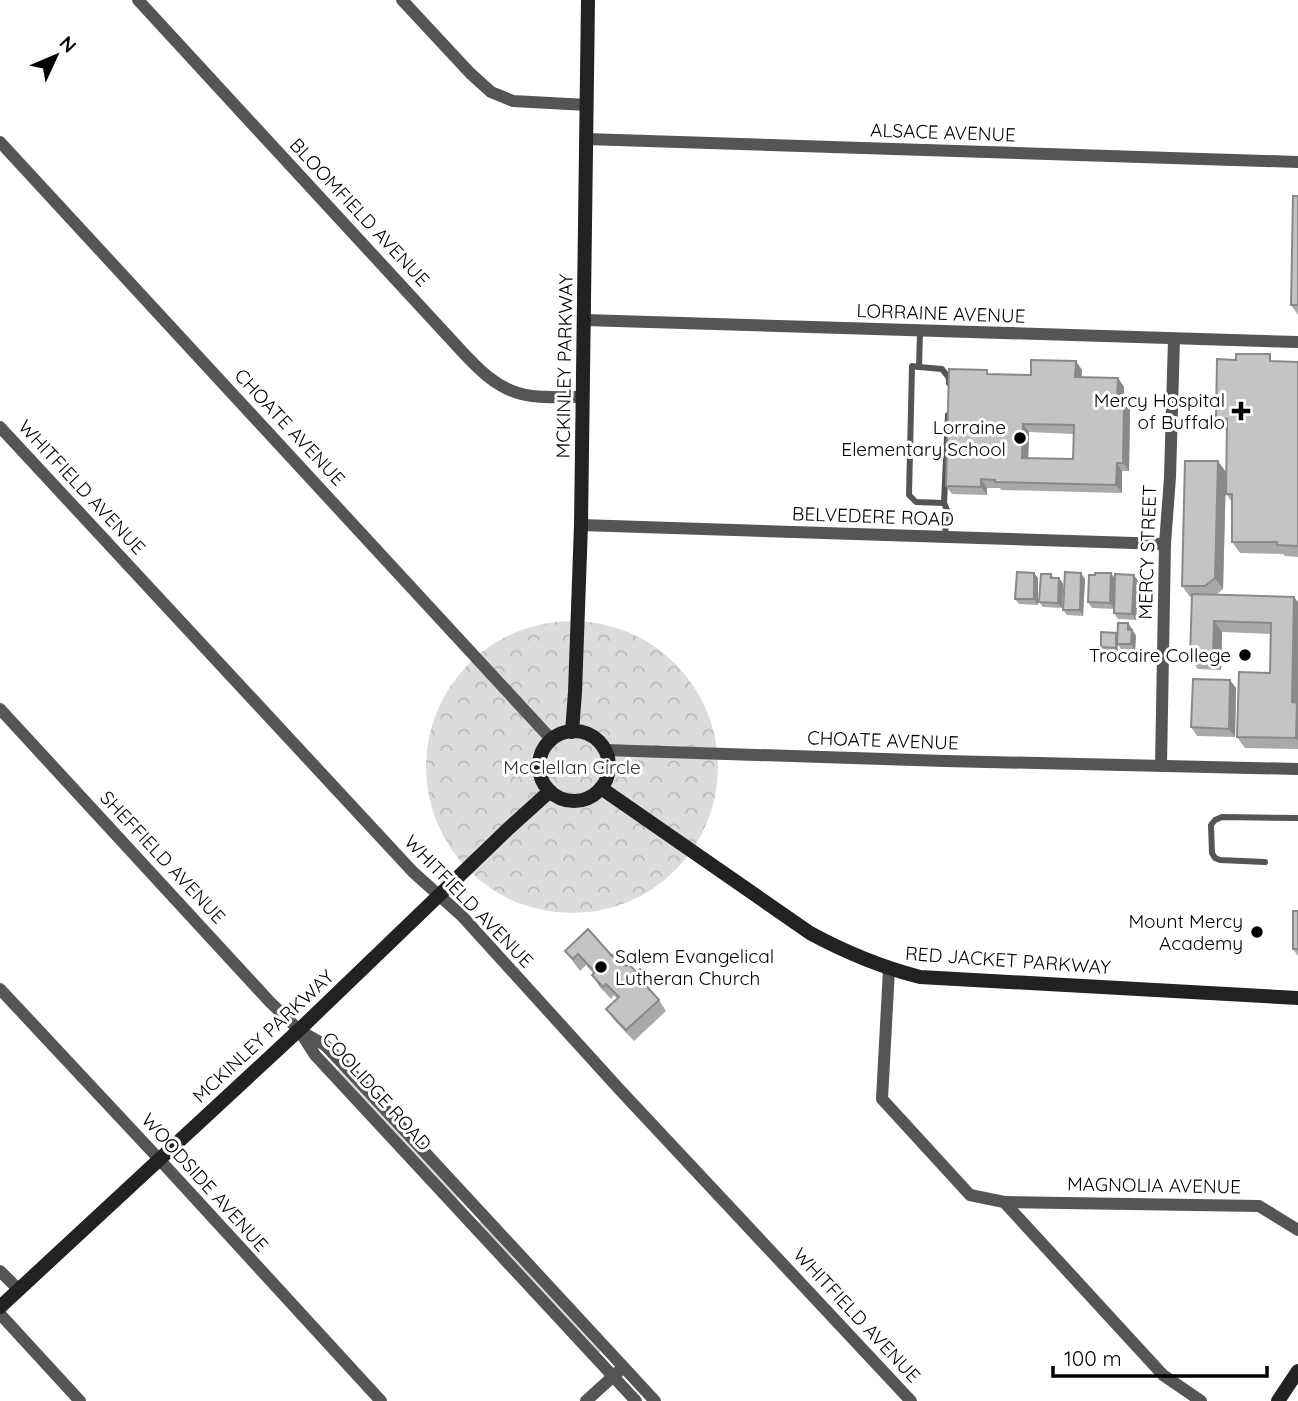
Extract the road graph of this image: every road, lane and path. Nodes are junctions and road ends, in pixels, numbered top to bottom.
1 (138, 0) edge
2 (402, 0) edge
3 (589, 0) edge
4 (587, 105) junction
5 (586, 139) junction
6 (0, 142) edge
7 (1298, 162) edge
8 (584, 320) junction
9 (920, 332) junction
10 (1174, 339) junction
11 (1298, 342) edge
12 (919, 367) junction
13 (949, 391) edge
14 (582, 397) junction
15 (948, 405) edge
16 (0, 427) edge
17 (944, 503) junction
18 (581, 525) junction
19 (945, 538) junction
20 (1165, 544) junction
21 (0, 709) edge
22 (572, 732) junction
23 (552, 740) junction
24 (605, 750) junction
25 (1161, 766) junction
26 (1298, 769) edge
27 (601, 788) junction
28 (550, 791) junction
29 (1298, 818) edge
30 (1265, 862) dead end
31 (438, 895) junction
32 (889, 969) junction
33 (0, 989) edge
34 (1298, 998) edge
35 (299, 1030) junction
36 (159, 1159) junction
37 (1003, 1202) junction
38 (474, 1206) junction
39 (464, 1216) junction
40 (1298, 1230) edge
41 (0, 1271) edge
42 (19, 1290) junction
43 (0, 1307) edge
44 (0, 1314) edge
45 (623, 1367) junction
46 (1298, 1371) edge
47 (613, 1376) junction
48 (80, 1401) edge
49 (381, 1401) edge
50 (586, 1401) edge
51 (636, 1401) edge
52 (655, 1401) edge
53 (911, 1401) edge
54 (1201, 1401) edge
55 (1278, 1401) edge

1 - 14 street, BLOOMFIELD AVENUE
2 - 4 street
3 - 4 street, MCKINLEY PARKWAY
4 - 5 street, MCKINLEY PARKWAY
5 - 7 street, ALSACE AVENUE
5 - 8 street, MCKINLEY PARKWAY
6 - 23 street, CHOATE AVENUE
8 - 9 street, LORRAINE AVENUE
8 - 14 street, MCKINLEY PARKWAY
9 - 10 street, LORRAINE AVENUE
9 - 12 lane
10 - 11 street, LORRAINE AVENUE
10 - 20 street, MERCY STREET
12 - 13 lane
12 - 17 lane
14 - 18 street, MCKINLEY PARKWAY
15 - 17 lane
16 - 31 street, WHITFIELD AVENUE
17 - 19 lane
18 - 19 street, BELVEDERE ROAD
18 - 22 street, MCKINLEY PARKWAY
19 - 20 street, BELVEDERE ROAD
20 - 25 street, MERCY STREET
21 - 35 street, SHEFFIELD AVENUE
22 - 23 street
22 - 24 street
23 - 28 street
24 - 25 street, CHOATE AVENUE
24 - 27 street
25 - 26 street, CHOATE AVENUE
27 - 28 street
27 - 32 street, RED JACKET PARKWAY
28 - 31 street, MCKINLEY PARKWAY
29 - 30 lane
31 - 35 street, MCKINLEY PARKWAY
31 - 53 street, WHITFIELD AVENUE
32 - 34 street, RED JACKET PARKWAY
32 - 37 street, MAGNOLIA AVENUE
33 - 36 street, WOODSIDE AVENUE
35 - 36 street, MCKINLEY PARKWAY
35 - 38 street, COOLIDGE ROAD
35 - 39 street, COOLIDGE ROAD
36 - 42 street, MCKINLEY PARKWAY
36 - 49 street, WOODSIDE AVENUE
37 - 40 street, MAGNOLIA AVENUE
37 - 54 street
38 - 39 street
38 - 45 street, COOLIDGE ROAD
39 - 47 street, COOLIDGE ROAD
41 - 42 street
42 - 43 street, MCKINLEY PARKWAY
44 - 48 street
45 - 47 street
45 - 52 street, COOLIDGE ROAD
46 - 55 street
47 - 50 street
47 - 51 street, COOLIDGE ROAD

